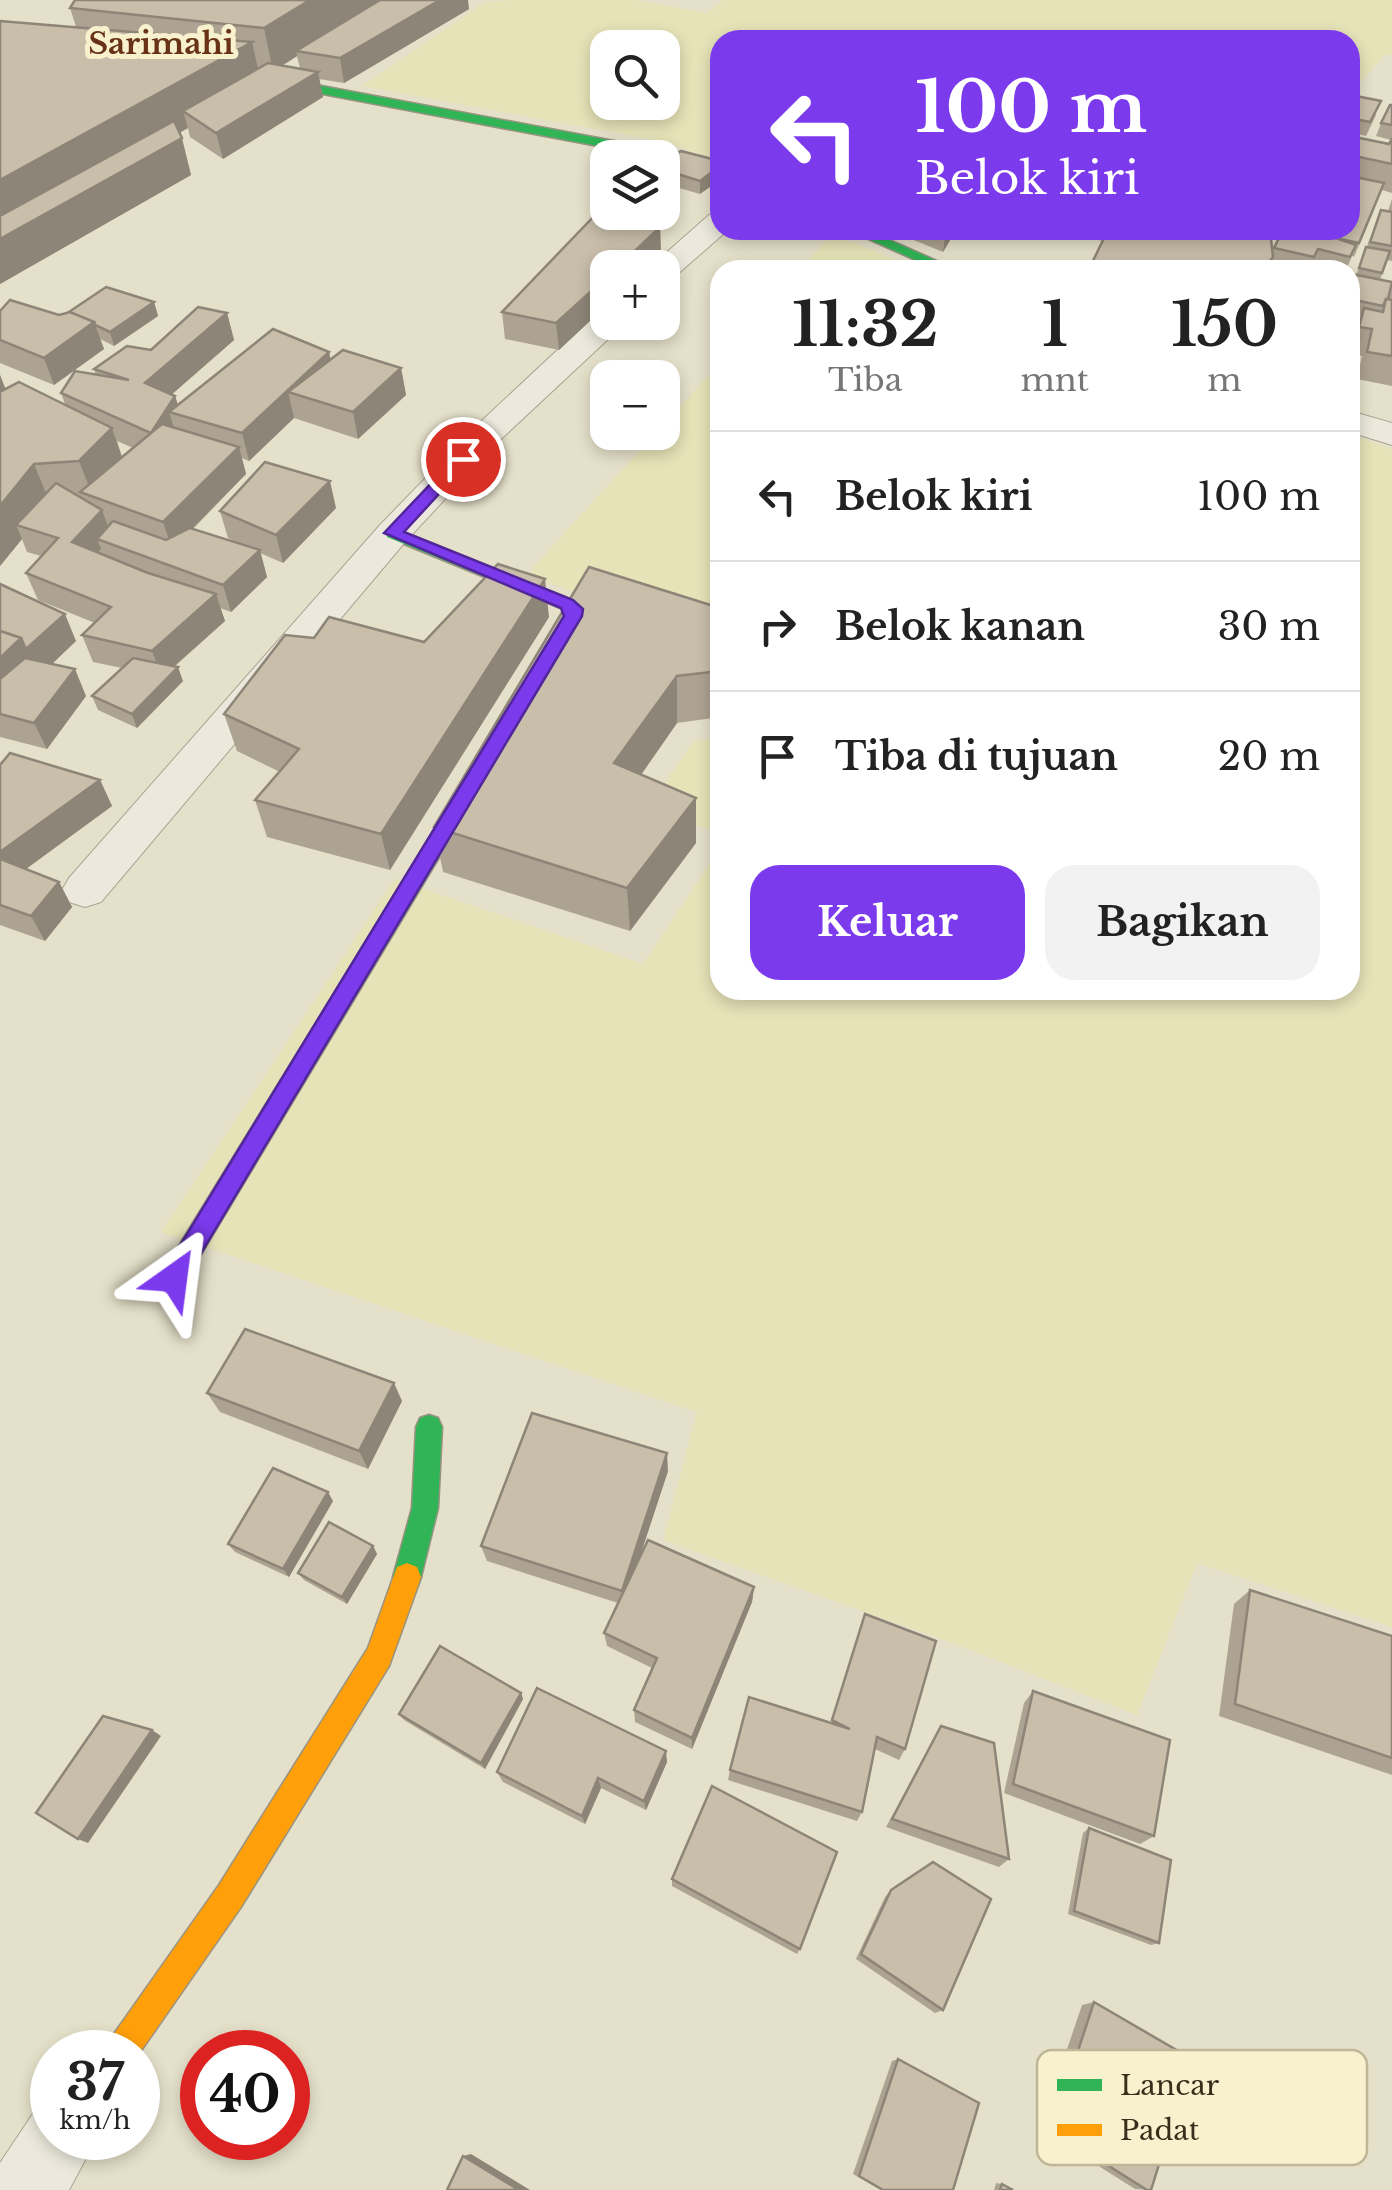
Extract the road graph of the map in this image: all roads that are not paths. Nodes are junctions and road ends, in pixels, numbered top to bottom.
1 (312, 58) edge
2 (220, 73) edge
3 (278, 80) junction
4 (710, 163) edge
5 (710, 230) edge
6 (879, 240) edge
7 (680, 255) edge
8 (926, 260) edge
9 (590, 338) edge
10 (1360, 424) edge
11 (1392, 434) edge
12 (392, 533) junction
13 (534, 681) edge
14 (487, 760) edge
15 (85, 890) dead end
16 (174, 1278) dead end
17 (428, 1427) dead end
18 (136, 2030) edge

1 - 3 street
2 - 3 street
3 - 4 street
5 - 7 street
6 - 8 street
9 - 12 street
10 - 11 street
12 - 13 street
12 - 15 street
14 - 16 street
17 - 18 street

